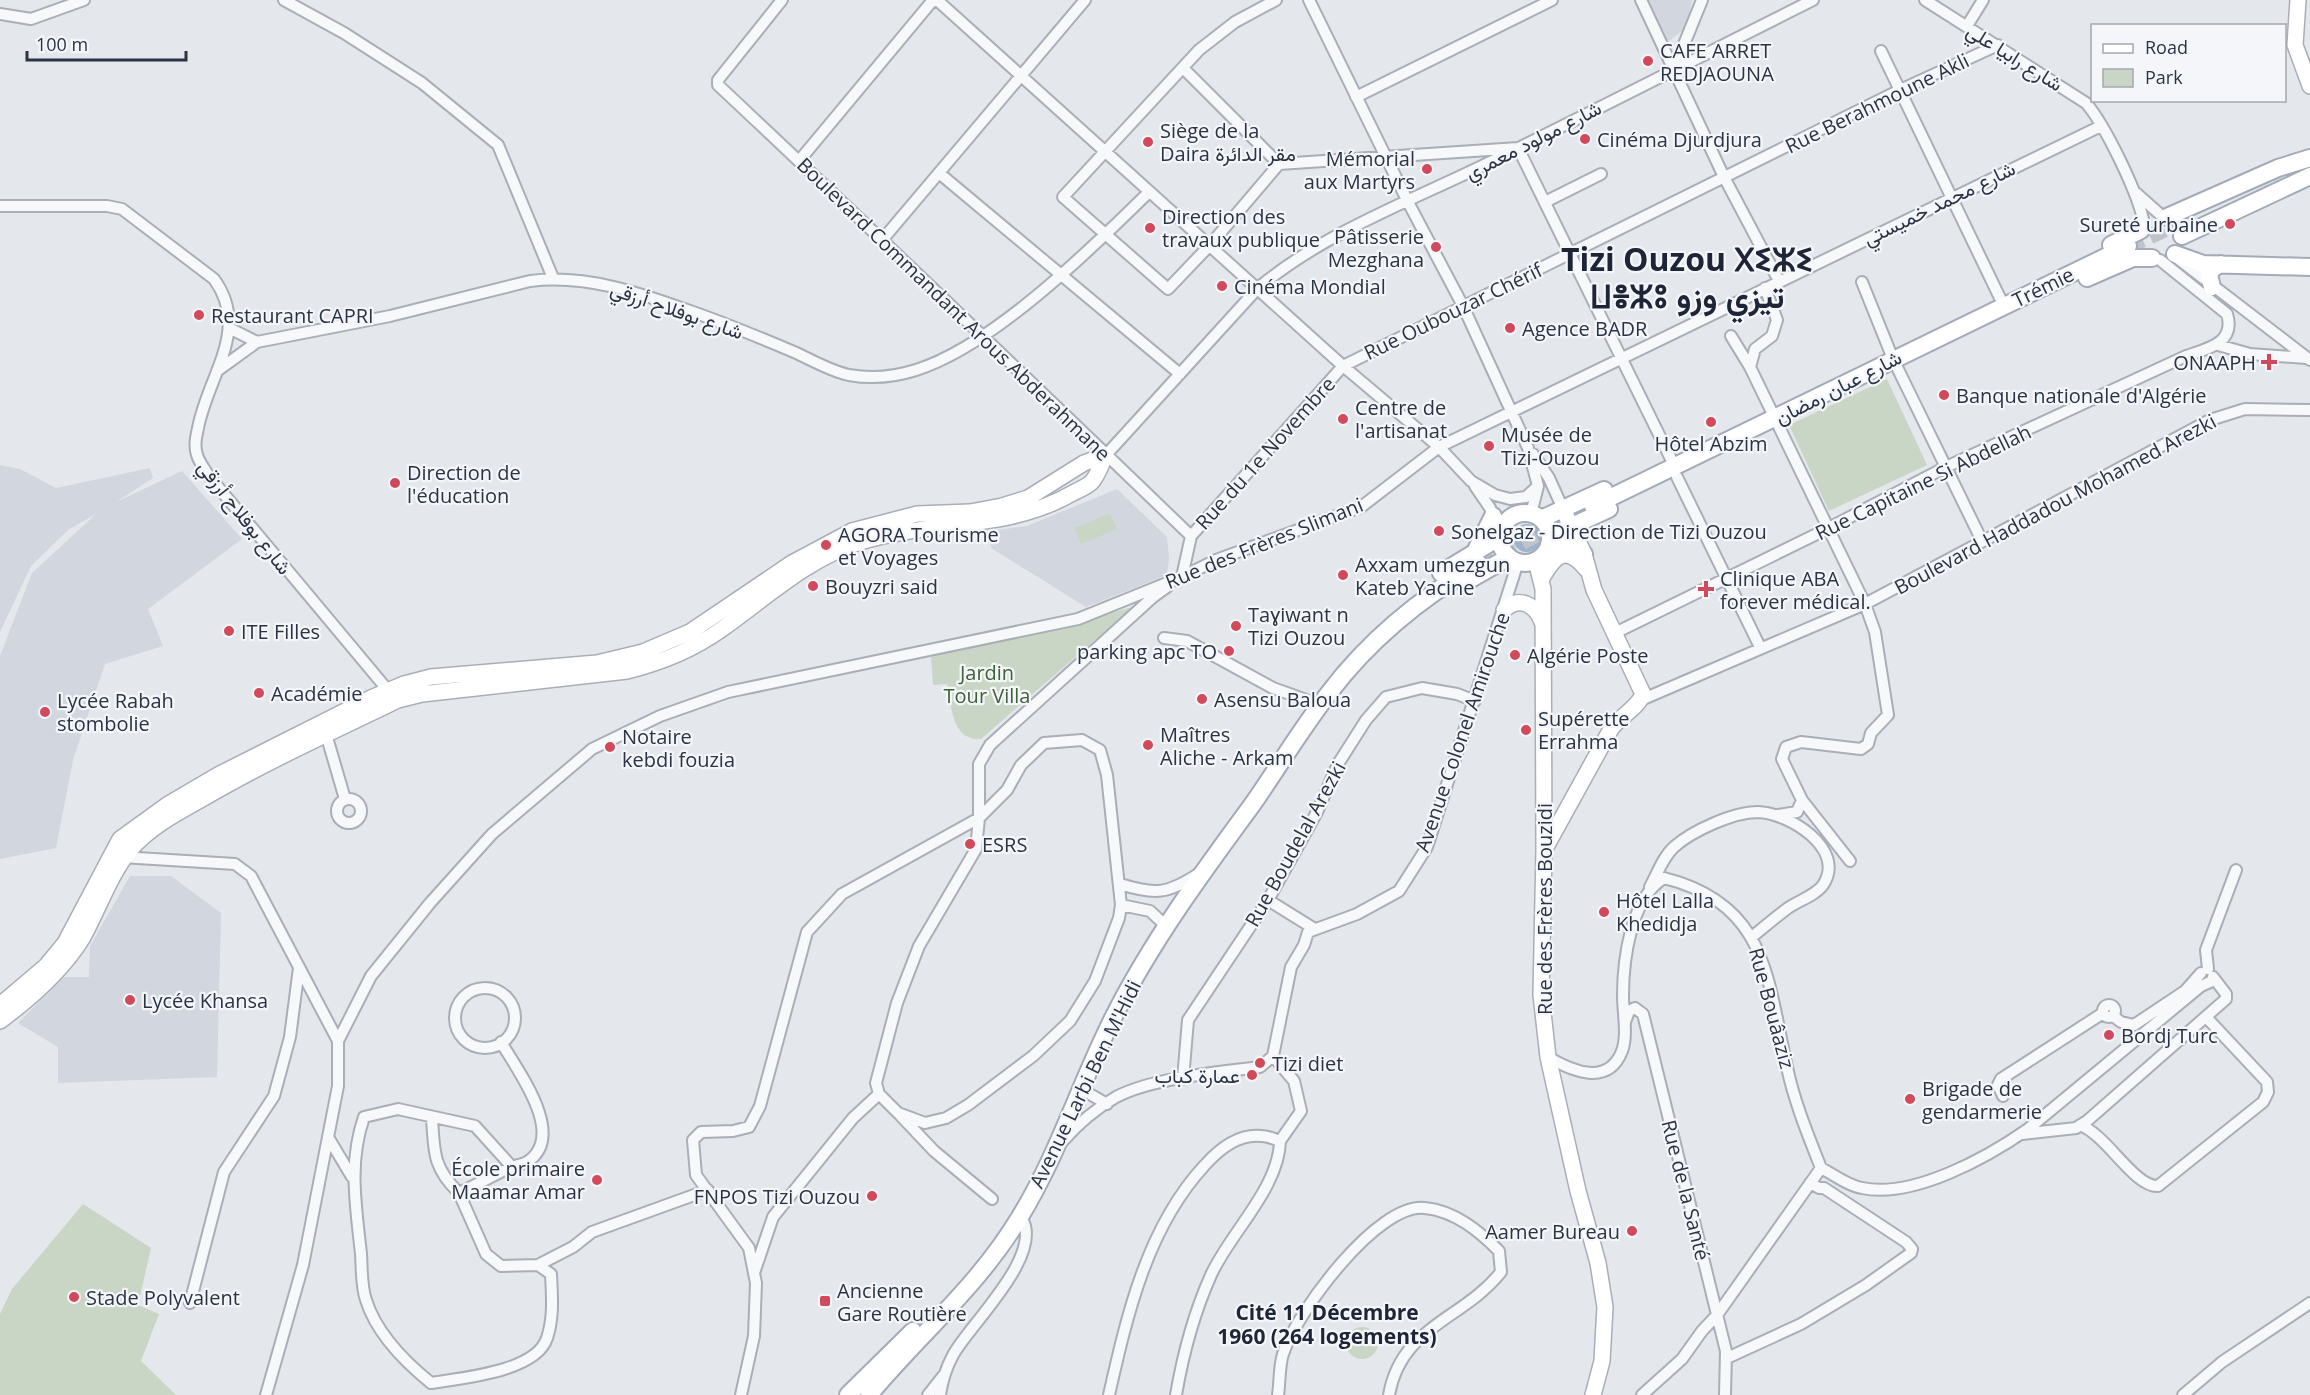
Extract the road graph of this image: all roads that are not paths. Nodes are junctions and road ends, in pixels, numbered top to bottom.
1 (84, 0) edge
2 (284, 0) edge
3 (782, 0) edge
4 (935, 0) edge
5 (1085, 0) edge
6 (1276, 0) edge
7 (1309, 0) edge
8 (1552, 0) edge
9 (1641, 0) edge
10 (1702, 0) edge
11 (1813, 0) edge
12 (1925, 0) edge
13 (1983, 0) edge
14 (2298, 0) edge
15 (0, 14) edge
16 (1967, 26) junction
17 (1998, 45) junction
18 (1881, 51) dead end
19 (1183, 69) junction
20 (1674, 69) junction
21 (1021, 76) junction
22 (2309, 80) edge
23 (1900, 90) junction
24 (1356, 97) junction
25 (2100, 126) junction
26 (1518, 148) junction
27 (2310, 152) edge
28 (1106, 153) junction
29 (1385, 157) junction
30 (2310, 158) edge
31 (799, 160) junction
32 (1279, 164) junction
33 (2310, 167) edge
34 (2278, 168) junction
35 (939, 173) junction
36 (1601, 174) dead end
37 (2310, 176) edge
38 (1724, 177) junction
39 (2130, 185) junction
40 (1149, 192) junction
41 (1952, 197) junction
42 (1408, 202) junction
43 (1545, 202) junction
44 (0, 206) edge
45 (2165, 217) junction
46 (2190, 218) tunnel mouth
47 (2142, 228) junction
48 (1105, 236) junction
49 (2183, 237) junction
50 (883, 239) junction
51 (1210, 245) junction
52 (2128, 246) tunnel mouth
53 (1571, 253) junction
54 (2165, 257) junction
55 (2220, 264) junction
56 (2250, 264) junction
57 (2310, 267) edge
58 (1060, 275) junction
59 (552, 278) junction
60 (1779, 281) junction
61 (1862, 282) dead end
62 (2212, 287) junction
63 (1258, 288) junction
64 (1765, 288) junction
65 (2000, 298) junction
66 (1463, 306) junction
67 (1958, 327) junction
68 (231, 329) junction
69 (2228, 331) junction
70 (980, 336) junction
71 (1731, 336) dead end
72 (257, 342) junction
73 (2218, 345) junction
74 (2237, 351) junction
75 (1893, 359) junction
76 (2308, 359) edge
77 (1620, 360) junction
78 (1343, 366) junction
79 (1750, 367) junction
80 (216, 371) junction
81 (1180, 374) junction
82 (2310, 410) edge
83 (1512, 413) junction
84 (1776, 419) junction
85 (1439, 447) junction
86 (1719, 447) junction
87 (1528, 448) junction
88 (1106, 455) junction
89 (1671, 459) junction
90 (1946, 467) junction
91 (1677, 477) junction
92 (1471, 481) junction
93 (1538, 486) junction
94 (1593, 506) tunnel mouth
95 (1563, 509) junction
96 (1493, 516) junction
97 (1536, 516) junction
98 (1571, 526) junction
99 (1827, 529) junction
100 (1191, 536) junction
101 (1500, 536) junction
102 (1550, 539) junction
103 (1982, 541) junction
104 (1476, 558) junction
105 (1514, 560) junction
106 (1536, 561) junction
107 (1585, 562) junction
108 (1182, 577) junction
109 (1542, 578) junction
110 (1727, 579) junction
111 (1865, 604) junction
112 (1504, 610) junction
113 (1543, 625) junction
114 (1615, 633) junction
115 (1164, 638) dead end
116 (1760, 647) junction
117 (392, 696) junction
118 (1641, 700) junction
119 (1475, 701) junction
120 (1312, 702) junction
121 (1309, 720) junction
122 (326, 734) junction
123 (345, 799) dead end
124 (1802, 800) junction
125 (1778, 815) junction
126 (978, 818) junction
127 (1544, 850) junction
128 (110, 855) junction
129 (125, 858) junction
130 (1850, 861) dead end
131 (1206, 869) junction
132 (2236, 870) dead end
133 (1120, 884) junction
134 (1650, 887) junction
135 (1268, 900) junction
136 (1121, 905) junction
137 (1166, 927) junction
138 (1313, 928) junction
139 (1752, 937) junction
140 (299, 968) junction
141 (2208, 975) junction
142 (0, 1005) edge
143 (2206, 1017) junction
144 (0, 1021) edge
145 (1624, 1022) junction
146 (338, 1041) junction
147 (501, 1042) junction
148 (1273, 1056) junction
149 (1548, 1057) junction
150 (1183, 1079) junction
151 (1084, 1084) junction
152 (879, 1094) junction
153 (2003, 1096) dead end
154 (1107, 1104) junction
155 (898, 1113) junction
156 (432, 1117) junction
157 (2080, 1125) junction
158 (2020, 1134) junction
159 (328, 1137) junction
160 (1280, 1141) junction
161 (1054, 1150) junction
162 (512, 1167) junction
163 (1821, 1168) junction
164 (352, 1177) junction
165 (1810, 1183) junction
166 (708, 1190) junction
167 (459, 1193) junction
168 (992, 1199) dead end
169 (1021, 1216) junction
170 (538, 1264) junction
171 (984, 1270) junction
172 (754, 1273) junction
173 (190, 1303) dead end
174 (2310, 1303) edge
175 (1717, 1315) junction
176 (1727, 1358) junction
177 (944, 1374) junction
178 (431, 1383) junction
179 (266, 1395) edge
180 (426, 1395) edge
181 (741, 1395) edge
182 (848, 1395) edge
183 (869, 1395) edge
184 (883, 1395) edge
185 (928, 1395) edge
186 (940, 1395) edge
187 (1109, 1395) edge
188 (1176, 1395) edge
189 (1278, 1395) edge
190 (1389, 1395) edge
191 (1593, 1395) edge
192 (1642, 1395) edge
193 (1725, 1395) edge
194 (2183, 1395) edge

1 - 15 street
2 - 59 street
3 - 31 street, Boulevard Commandant Arous Abderahmane
4 - 21 street
4 - 31 street
5 - 21 street
6 - 19 street
7 - 24 street
8 - 24 street
9 - 20 street
10 - 20 street
11 - 20 street, شارع مولود معمري
12 - 16 street, شارع رابيا علي
13 - 16 street
14 - 22 main road
16 - 17 street, شارع رابيا علي
17 - 23 street, Rue Berahmoune Akli
17 - 25 street, شارع رابيا علي
18 - 23 street
19 - 28 street
19 - 32 street
20 - 26 street, شارع مولود معمري
20 - 38 street
21 - 28 street
21 - 35 street
23 - 38 street, Rue Berahmoune Akli
23 - 41 street
24 - 29 street
25 - 39 street, شارع رابيا علي
25 - 41 street, شارع محمد خميستي
26 - 29 street
26 - 42 street, شارع مولود معمري
26 - 43 street
27 - 34 street
28 - 40 street
28 - 48 street
29 - 32 street
29 - 42 street
30 - 34 main road
31 - 50 street, Boulevard Commandant Arous Abderahmane
32 - 51 street
33 - 46 main road
34 - 45 main road
35 - 50 street
35 - 58 street
36 - 43 street
37 - 49 main road
38 - 53 street, Rue Oubouzar Chérif
38 - 60 street
39 - 45 street
39 - 47 street
40 - 48 street, شارع بوفلاح أرزقي
40 - 51 street
41 - 60 street, شارع محمد خميستي
41 - 65 street
42 - 63 street, شارع مولود معمري
42 - 66 street
43 - 53 street
44 - 68 street
45 - 47 main road
45 - 49 main road
47 - 54 main road
47 - 65 main road
48 - 51 street
48 - 58 street, شارع بوفلاح أرزقي
49 - 54 main road
49 - 56 main road
50 - 70 street, Boulevard Commandant Arous Abderahmane
51 - 63 street
52 - 67 main road, Trémie
53 - 66 street, Rue Oubouzar Chérif
53 - 77 street
54 - 55 main road
54 - 62 street
54 - 67 main road
54 - 69 street
55 - 56 main road
55 - 62 main road
56 - 57 main road
58 - 70 street, شارع بوفلاح أرزقي
58 - 81 street
59 - 70 street, شارع بوفلاح أرزقي
59 - 72 street, شارع بوفلاح أرزقي
60 - 64 street, شارع محمد خميستي
61 - 75 street
62 - 76 street
63 - 78 street
63 - 81 street, شارع مولود معمري
64 - 77 street, شارع محمد خميستي
64 - 79 street
65 - 67 main road
66 - 78 street, Rue Oubouzar Chérif
66 - 83 street
67 - 75 main road, شارع عبان رمضان
68 - 72 street
68 - 80 street, شارع بوفلاح أرزقي
69 - 73 street
69 - 74 street
70 - 88 street, Boulevard Commandant Arous Abderahmane
71 - 79 street
72 - 80 street, شارع بوفلاح أرزقي
73 - 74 street
73 - 90 street, Rue Capitaine Si Abdellah
74 - 76 street
75 - 84 main road, شارع عبان رمضان
75 - 90 street
77 - 83 street, Rue des Frères Slimani
77 - 89 street
78 - 85 street
78 - 100 street, Rue du 1e Novembre
79 - 84 street
80 - 117 street, شارع بوفلاح أرزقي
81 - 88 street, شارع مولود معمري
82 - 103 street, Boulevard Haddadou Mohamed Arezki
83 - 85 street, Rue des Frères Slimani
83 - 87 street
84 - 86 main road, شارع عبان رمضان
84 - 99 street
85 - 92 street
85 - 108 street, Rue des Frères Slimani
86 - 89 main road
86 - 91 main road
86 - 94 main road
87 - 93 street
87 - 95 street
88 - 100 street, Boulevard Commandant Arous Abderahmane
88 - 117 main road
89 - 95 main road
90 - 99 street, Rue Capitaine Si Abdellah
90 - 103 street
91 - 98 main road
91 - 110 street
92 - 93 street
92 - 96 street
93 - 97 street
95 - 97 main road
95 - 98 main road
96 - 101 street
96 - 104 main road
97 - 101 main road
97 - 102 main road
98 - 102 main road
98 - 107 main road
99 - 110 street, Rue Capitaine Si Abdellah
99 - 111 street
100 - 108 street, Rue du 1e Novembre
101 - 104 main road, Avenue Larbi Ben M'Hidi
101 - 105 main road
102 - 106 main road
102 - 107 main road
103 - 111 street, Boulevard Haddadou Mohamed Arezki
104 - 120 main road, Avenue Larbi Ben M'Hidi
104 - 121 main road, Avenue Larbi Ben M'Hidi
105 - 106 main road
105 - 112 street, Avenue Colonel Amirouche
105 - 121 main road, Avenue Larbi Ben M'Hidi
106 - 109 main road, Rue des Frères Bouzidi
107 - 109 main road
107 - 114 main road
108 - 126 street
108 - 146 street, Rue des Frères Slimani
109 - 113 main road, Rue des Frères Bouzidi
110 - 114 street, Rue Capitaine Si Abdellah
110 - 116 street
111 - 116 street, Boulevard Haddadou Mohamed Arezki
111 - 124 street
112 - 113 main road
112 - 119 street, Avenue Colonel Amirouche
113 - 127 main road, Rue des Frères Bouzidi
114 - 118 main road
115 - 120 street
116 - 118 street, Boulevard Haddadou Mohamed Arezki
117 - 122 main road
117 - 128 main road
118 - 127 main road, Boulevard Haddadou Mohamed Arezki
119 - 135 street, Rue Boudelal Arezki
119 - 138 street, Avenue Colonel Amirouche
120 - 121 main road, Avenue Larbi Ben M'Hidi
121 - 131 main road, Avenue Larbi Ben M'Hidi
122 - 123 street
122 - 129 main road
124 - 125 street
124 - 130 street
125 - 134 street
125 - 139 street
126 - 133 street
126 - 152 street
126 - 166 street
127 - 149 main road, Rue des Frères Bouzidi
128 - 129 street
128 - 142 main road
129 - 140 street
129 - 144 main road
131 - 133 street
131 - 137 main road, Avenue Larbi Ben M'Hidi
132 - 141 street
133 - 136 street
134 - 139 street, Rue Bouâaziz
134 - 145 street
135 - 138 street
135 - 150 street, Rue Boudelal Arezki
136 - 137 street
136 - 155 street
137 - 151 main road, Avenue Larbi Ben M'Hidi
138 - 148 street
139 - 163 street, Rue Bouâaziz
140 - 146 street
140 - 173 street
141 - 143 street
141 - 153 street
141 - 158 street
143 - 157 street
143 - 157 street
145 - 149 street
145 - 175 street, Rue de la Santé
146 - 159 street
147 - 147 street
147 - 162 street
148 - 150 street
148 - 160 street
149 - 191 main road, Rue des Frères Bouzidi
150 - 154 street
151 - 154 street
151 - 161 main road, Avenue Larbi Ben M'Hidi
152 - 155 street
152 - 172 street
154 - 161 street
155 - 168 street
156 - 162 street
156 - 164 street
156 - 167 street
157 - 158 street
158 - 163 street
159 - 164 street
159 - 179 street
160 - 187 street
160 - 188 street
161 - 169 main road, Avenue Larbi Ben M'Hidi
162 - 167 street
163 - 165 street
164 - 178 street
165 - 175 street
165 - 176 street
166 - 170 street
166 - 172 street
167 - 170 street
169 - 171 main road, Avenue Larbi Ben M'Hidi
169 - 177 street
170 - 178 street
171 - 182 main road, Avenue Larbi Ben M'Hidi
171 - 183 main road, Avenue Larbi Ben M'Hidi
171 - 184 main road, Avenue Larbi Ben M'Hidi
172 - 181 street
174 - 194 street
175 - 176 street, Rue de la Santé
175 - 192 street
176 - 193 street, Rue de la Santé
177 - 185 street
177 - 186 street
178 - 180 street
189 - 190 street

